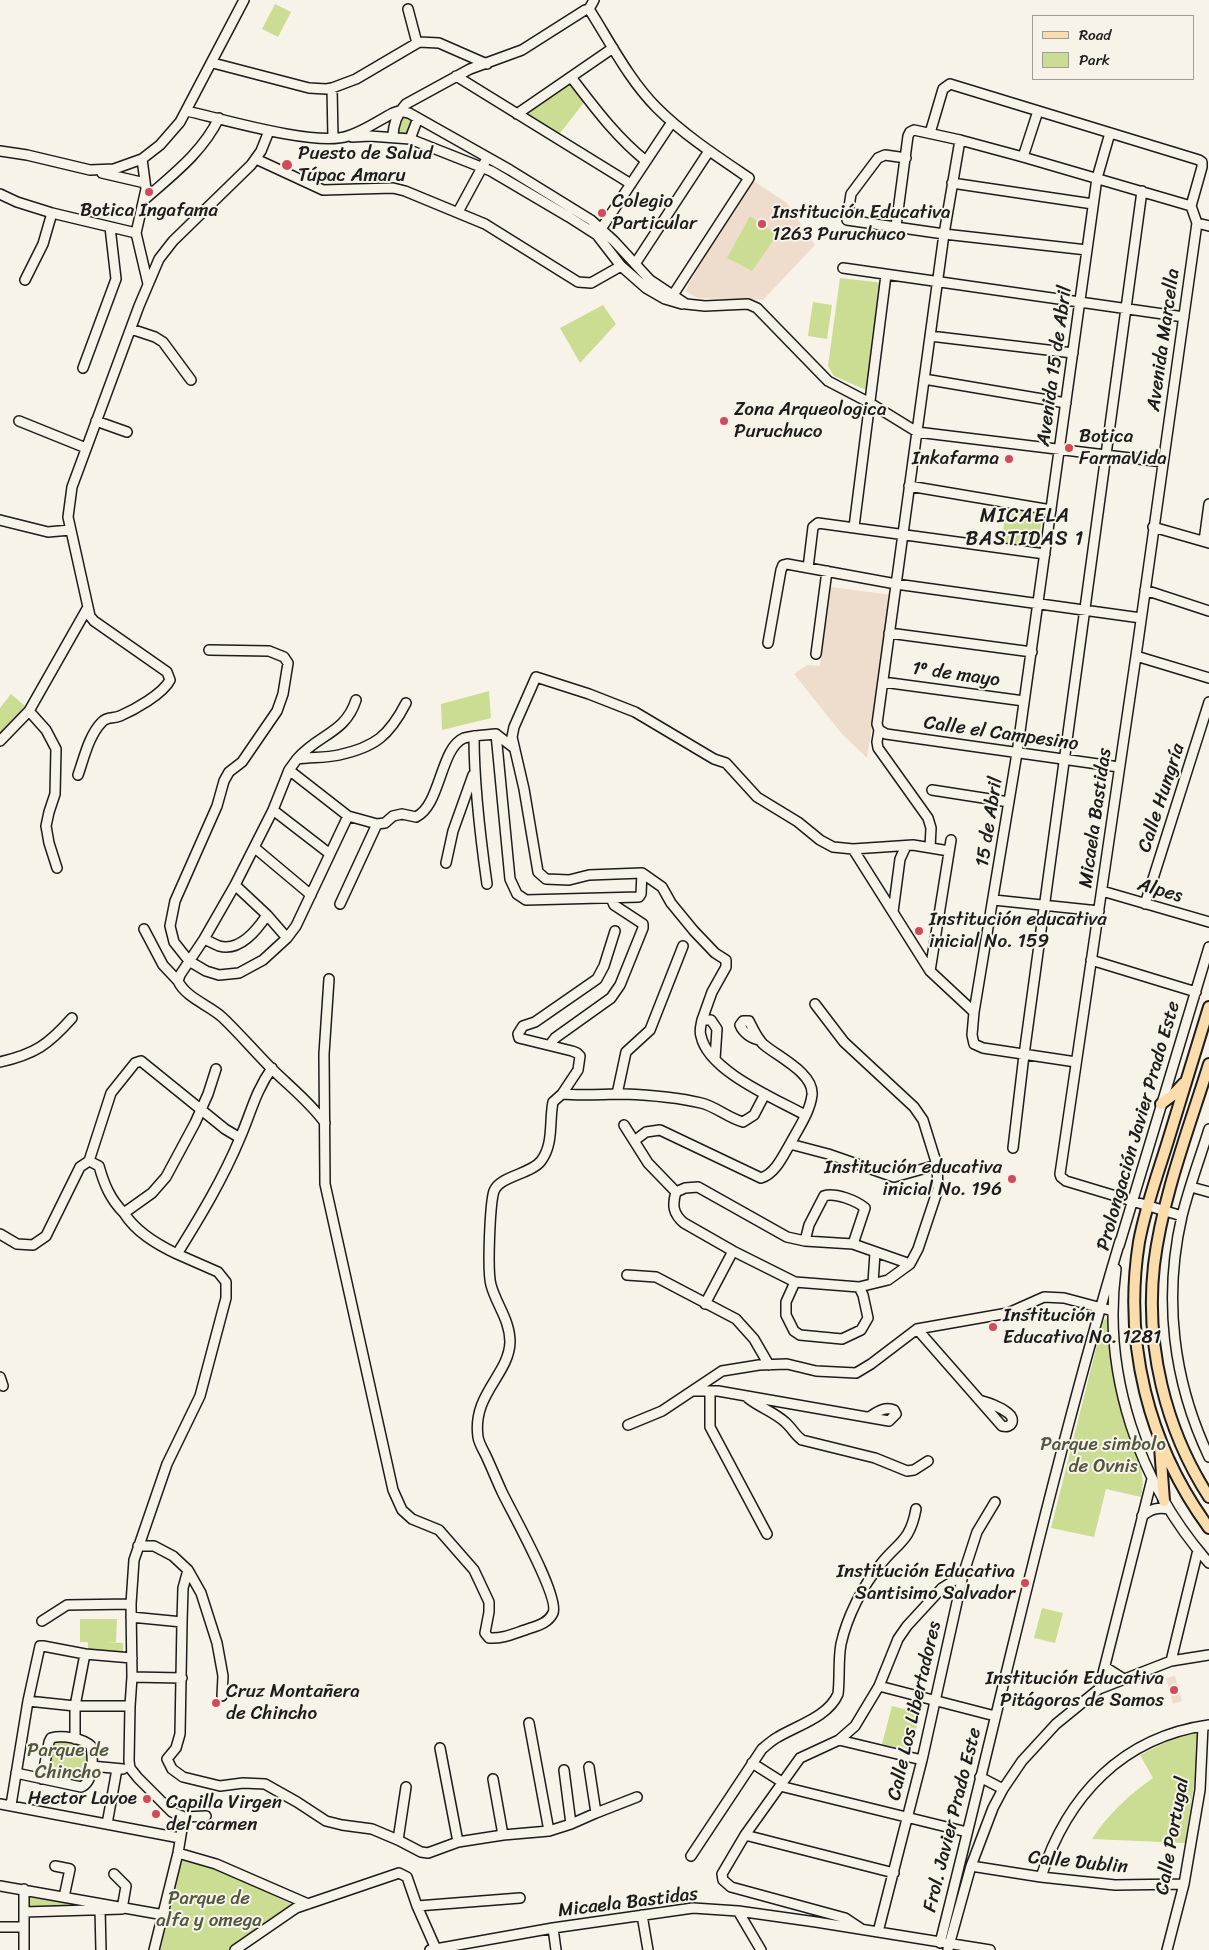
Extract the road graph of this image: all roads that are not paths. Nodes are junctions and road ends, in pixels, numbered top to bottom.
1 (244, 0) edge
2 (594, 0) edge
3 (408, 9) dead end
4 (589, 9) junction
5 (417, 43) junction
6 (613, 48) junction
7 (213, 63) junction
8 (487, 64) junction
9 (456, 76) junction
10 (571, 77) junction
11 (332, 88) junction
12 (1038, 110) junction
13 (187, 111) junction
14 (399, 112) junction
15 (517, 114) junction
16 (219, 118) junction
17 (418, 118) junction
18 (672, 122) junction
19 (269, 131) junction
20 (930, 133) junction
21 (1110, 133) junction
22 (347, 137) junction
23 (393, 137) junction
24 (333, 138) junction
25 (410, 139) junction
26 (960, 140) junction
27 (0, 151) edge
28 (709, 151) junction
29 (488, 157) junction
30 (1023, 157) junction
31 (906, 158) junction
32 (142, 159) junction
33 (256, 159) junction
34 (646, 161) junction
35 (482, 167) junction
36 (90, 170) junction
37 (1097, 178) junction
38 (146, 183) junction
39 (952, 183) junction
40 (630, 184) junction
41 (1142, 191) junction
42 (0, 194) edge
43 (144, 200) junction
44 (1093, 204) junction
45 (1191, 206) junction
46 (458, 212) junction
47 (52, 213) junction
48 (1197, 223) junction
49 (896, 226) junction
50 (1209, 226) edge
51 (110, 227) junction
52 (599, 232) junction
53 (136, 233) junction
54 (944, 234) junction
55 (1087, 250) junction
56 (635, 264) junction
57 (621, 266) junction
58 (843, 268) dead end
59 (886, 275) junction
60 (24, 280) dead end
61 (937, 282) junction
62 (148, 284) junction
63 (673, 295) junction
64 (1080, 303) junction
65 (690, 305) junction
66 (1126, 309) junction
67 (1184, 317) junction
68 (131, 328) junction
69 (930, 336) junction
70 (1073, 353) junction
71 (82, 368) dead end
72 (924, 379) junction
73 (191, 380) dead end
74 (870, 403) junction
75 (1066, 403) junction
76 (19, 421) dead end
77 (96, 421) junction
78 (128, 432) dead end
79 (917, 432) junction
80 (86, 448) junction
81 (1060, 450) junction
82 (1106, 455) junction
83 (1163, 462) junction
84 (909, 486) junction
85 (1209, 504) edge
86 (1051, 510) junction
87 (0, 520) edge
88 (854, 527) junction
89 (1153, 527) junction
90 (70, 530) junction
91 (903, 534) junction
92 (1206, 542) edge
93 (1045, 554) junction
94 (808, 568) junction
95 (827, 572) junction
96 (896, 584) junction
97 (1144, 590) junction
98 (1038, 605) junction
99 (88, 607) junction
100 (1085, 611) junction
101 (1209, 611) edge
102 (1141, 618) junction
103 (889, 633) junction
104 (768, 643) dead end
105 (209, 650) dead end
106 (1032, 652) junction
107 (816, 654) dead end
108 (1136, 656) junction
109 (1209, 678) edge
110 (883, 682) junction
111 (356, 700) dead end
112 (1024, 701) junction
113 (1209, 702) edge
114 (406, 703) dead end
115 (29, 711) junction
116 (879, 730) junction
117 (496, 734) junction
118 (474, 736) junction
119 (0, 741) edge
120 (514, 748) junction
121 (1017, 753) junction
122 (297, 759) junction
123 (1065, 760) junction
124 (1119, 767) junction
125 (289, 770) junction
126 (474, 772) junction
127 (78, 775) dead end
128 (932, 790) dead end
129 (1009, 802) junction
130 (273, 810) junction
131 (348, 816) junction
132 (376, 824) junction
133 (951, 840) dead end
134 (906, 846) junction
135 (255, 848) junction
136 (930, 848) junction
137 (853, 849) junction
138 (949, 851) junction
139 (330, 854) junction
140 (446, 863) dead end
141 (57, 868) dead end
142 (642, 873) junction
143 (487, 884) dead end
144 (235, 885) junction
145 (1102, 892) junction
146 (311, 895) junction
147 (611, 898) junction
148 (994, 900) junction
149 (340, 904) dead end
150 (1145, 904) junction
151 (1045, 905) junction
152 (1099, 911) junction
153 (893, 912) junction
154 (267, 915) junction
155 (1209, 922) edge
156 (144, 929) dead end
157 (615, 931) dead end
158 (287, 938) junction
159 (204, 939) junction
160 (683, 946) dead end
161 (1209, 947) edge
162 (1091, 960) junction
163 (189, 961) junction
164 (930, 971) junction
165 (329, 979) dead end
166 (178, 981) junction
167 (1196, 992) junction
168 (815, 1004) dead end
169 (1209, 1007) edge
170 (974, 1012) junction
171 (72, 1018) dead end
172 (702, 1020) junction
173 (760, 1040) dead end
174 (553, 1046) junction
175 (1024, 1055) junction
176 (715, 1058) junction
177 (0, 1062) edge
178 (1076, 1062) junction
179 (1209, 1064) edge
180 (272, 1068) junction
181 (216, 1069) dead end
182 (1188, 1078) junction
183 (562, 1094) junction
184 (617, 1094) junction
185 (765, 1094) junction
186 (1161, 1104) junction
187 (201, 1110) junction
188 (805, 1115) junction
189 (325, 1122) junction
190 (624, 1125) dead end
191 (1209, 1129) edge
192 (240, 1138) junction
193 (634, 1141) junction
194 (790, 1144) junction
195 (1013, 1148) dead end
196 (90, 1161) junction
197 (937, 1165) junction
198 (1191, 1187) junction
199 (676, 1192) junction
200 (1209, 1192) edge
201 (1132, 1200) junction
202 (1148, 1205) junction
203 (1165, 1211) junction
204 (124, 1212) junction
205 (1182, 1216) junction
206 (0, 1234) edge
207 (1120, 1240) junction
208 (805, 1241) junction
209 (853, 1244) junction
210 (733, 1251) junction
211 (876, 1253) junction
212 (177, 1254) junction
213 (910, 1264) junction
214 (627, 1275) dead end
215 (794, 1282) junction
216 (873, 1283) junction
217 (859, 1287) junction
218 (705, 1304) junction
219 (1100, 1307) junction
220 (1113, 1311) junction
221 (917, 1329) junction
222 (769, 1365) junction
223 (693, 1391) junction
224 (710, 1391) junction
225 (748, 1397) junction
226 (979, 1400) dead end
227 (869, 1417) dead end
228 (628, 1425) dead end
229 (1209, 1434) edge
230 (1160, 1439) junction
231 (1200, 1439) junction
232 (1209, 1457) edge
233 (928, 1461) dead end
234 (1152, 1479) junction
235 (1209, 1496) edge
236 (995, 1502) dead end
237 (1166, 1505) junction
238 (916, 1509) dead end
239 (1142, 1516) junction
240 (1209, 1528) edge
241 (767, 1534) dead end
242 (138, 1546) junction
243 (1198, 1550) junction
244 (1209, 1563) edge
245 (188, 1570) junction
246 (962, 1575) junction
247 (131, 1604) junction
248 (131, 1617) junction
249 (42, 1621) dead end
250 (182, 1622) junction
251 (85, 1654) junction
252 (1209, 1655) edge
253 (132, 1658) junction
254 (1171, 1661) junction
255 (1105, 1667) junction
256 (132, 1677) junction
257 (182, 1678) junction
258 (1124, 1679) junction
259 (878, 1686) junction
260 (1099, 1689) junction
261 (222, 1696) dead end
262 (28, 1701) junction
263 (935, 1702) junction
264 (75, 1706) junction
265 (130, 1706) junction
266 (995, 1716) junction
267 (529, 1723) dead end
268 (1206, 1725) edge
269 (75, 1739) junction
270 (838, 1740) junction
271 (440, 1748) dead end
272 (922, 1760) junction
273 (752, 1763) junction
274 (91, 1766) junction
275 (589, 1766) dead end
276 (130, 1768) junction
277 (117, 1769) junction
278 (564, 1770) dead end
279 (16, 1773) junction
280 (980, 1777) junction
281 (42, 1778) junction
282 (493, 1780) dead end
283 (781, 1784) junction
284 (406, 1787) dead end
285 (1003, 1789) junction
286 (638, 1797) dead end
287 (0, 1804) edge
288 (10, 1806) junction
289 (596, 1813) junction
290 (206, 1816) dead end
291 (184, 1817) junction
292 (908, 1818) junction
293 (107, 1824) junction
294 (571, 1824) junction
295 (549, 1831) junction
296 (967, 1832) junction
297 (503, 1835) junction
298 (745, 1835) junction
299 (180, 1838) junction
300 (398, 1840) junction
301 (458, 1842) junction
302 (178, 1853) junction
303 (690, 1856) dead end
304 (56, 1866) dead end
305 (971, 1866) junction
306 (894, 1873) junction
307 (114, 1874) dead end
308 (1041, 1877) junction
309 (1184, 1884) junction
310 (0, 1886) edge
311 (24, 1889) junction
312 (64, 1897) junction
313 (520, 1898) dead end
314 (308, 1904) junction
315 (417, 1906) junction
316 (100, 1909) junction
317 (122, 1909) junction
318 (738, 1911) junction
319 (24, 1912) junction
320 (164, 1915) junction
321 (642, 1915) junction
322 (0, 1927) edge
323 (24, 1927) junction
324 (554, 1928) junction
325 (861, 1929) junction
326 (878, 1932) junction
327 (940, 1943) junction
328 (463, 1947) edge
329 (948, 1947) edge
330 (433, 1949) edge
331 (24, 1950) edge
332 (101, 1950) edge
333 (154, 1950) edge
334 (235, 1950) edge
335 (556, 1950) edge
336 (648, 1950) edge
337 (761, 1950) edge
338 (990, 1950) edge
339 (1167, 1950) edge

1 - 7 street
2 - 4 street
3 - 5 street
4 - 6 street
4 - 8 street
5 - 8 street
5 - 11 street
6 - 10 street
6 - 18 street
7 - 11 street
7 - 13 street
8 - 9 street
9 - 14 street
9 - 15 street
10 - 15 street
10 - 34 street
11 - 24 street
12 - 20 street
12 - 21 street
12 - 30 street
13 - 16 street
13 - 32 street
14 - 17 street
14 - 22 street
14 - 23 street
15 - 40 street
16 - 19 street
16 - 43 street
17 - 25 street
17 - 29 street
18 - 28 street
18 - 34 street
19 - 24 street
19 - 33 street
20 - 26 street
20 - 31 street
21 - 37 street, Avenida 15 de Abril
21 - 45 street
22 - 23 street
22 - 24 street
23 - 25 street
25 - 35 street
26 - 30 street
26 - 39 street
27 - 36 street
28 - 56 street
28 - 63 street
29 - 35 street
29 - 52 street
30 - 37 street
31 - 49 street
31 - 49 street
32 - 36 street
32 - 38 street
33 - 46 street
33 - 62 street
34 - 40 street
35 - 46 street
35 - 52 street
36 - 38 street
37 - 41 street
37 - 44 street, Avenida 15 de Abril
38 - 43 street
39 - 44 street
39 - 54 street
40 - 52 street
41 - 45 street
41 - 66 street
42 - 47 street
43 - 53 street
44 - 55 street, Avenida 15 de Abril
45 - 48 street
46 - 57 street
47 - 51 street
47 - 60 street
48 - 50 street
48 - 67 street, Avenida Marcella
49 - 54 street
51 - 53 street
51 - 71 street
52 - 56 street
52 - 57 street
53 - 62 street
54 - 55 street
54 - 61 street
55 - 64 street, Avenida 15 de Abril
56 - 63 street
57 - 65 street
58 - 59 street
59 - 61 street
59 - 74 street
61 - 64 street
61 - 69 street
62 - 68 street
63 - 65 street
64 - 66 street
64 - 70 street, Avenida 15 de Abril
65 - 74 street
66 - 67 street
66 - 82 street
67 - 83 street, Avenida Marcella
68 - 73 street
68 - 77 street
69 - 70 street
69 - 72 street
70 - 75 street, Avenida 15 de Abril
72 - 75 street
72 - 79 street
74 - 79 street
74 - 88 street
75 - 81 street, Avenida 15 de Abril
76 - 80 street
77 - 78 street
77 - 80 street
79 - 81 street
79 - 84 street
80 - 90 street
81 - 82 street
81 - 86 street, Avenida 15 de Abril
82 - 83 street
82 - 100 street
83 - 89 street, Micaela Bastidas
84 - 86 street
84 - 91 street
85 - 92 street
86 - 93 street, Avenida 15 de Abril
87 - 90 street
88 - 91 street
88 - 94 street
89 - 92 street
89 - 97 street, Micaela Bastidas
90 - 99 street
91 - 93 street
91 - 96 street
93 - 98 street, Avenida 15 de Abril
94 - 95 street
94 - 104 street
95 - 96 street
95 - 107 street
96 - 98 street
96 - 103 street
97 - 101 street
97 - 102 street, Micaela Bastidas
98 - 100 street
98 - 106 street, 15 de Abril
99 - 115 street
99 - 127 street
100 - 102 street
100 - 123 street
102 - 108 street, Micaela Bastidas
103 - 106 street
103 - 110 street
105 - 163 street
106 - 112 street, 15 de Abril
108 - 109 street
108 - 124 street, Micaela Bastidas
110 - 112 street, 1º de mayo
110 - 116 street
111 - 122 street
112 - 121 street, 15 de Abril
113 - 150 street, Calle Hungría
114 - 122 street
115 - 119 street
115 - 141 street
116 - 121 street, Calle el Campesino
116 - 136 street
117 - 118 street
117 - 120 street
117 - 147 street
118 - 126 street
118 - 132 street
120 - 137 street
120 - 142 street
121 - 123 street, Calle el Campesino
121 - 129 street, 15 de Abril
122 - 125 street
123 - 124 street, Calle el Campesino
123 - 151 street
124 - 145 street, Micaela Bastidas
125 - 130 street
125 - 131 street
126 - 140 street
126 - 143 street
128 - 129 street
129 - 148 street, 15 de Abril
130 - 135 street
130 - 139 street
131 - 132 street
131 - 139 street
132 - 149 street
133 - 138 street
134 - 136 street
134 - 137 street
134 - 153 street
135 - 144 street
135 - 146 street
136 - 138 street
137 - 153 street
138 - 164 street
139 - 146 street
142 - 147 street
142 - 172 street
144 - 154 street
144 - 159 street
145 - 150 street, Alpes
145 - 152 street, Micaela Bastidas
146 - 158 street
147 - 174 street
148 - 151 street
148 - 170 street, 15 de Abril
150 - 155 street, Alpes
151 - 152 street
151 - 175 street
152 - 162 street, Micaela Bastidas
153 - 164 street
154 - 158 street
154 - 159 street
156 - 166 street
157 - 174 street
158 - 163 street
159 - 163 street
160 - 184 street
161 - 167 street, Prolongación Javier Prado Este
162 - 167 street
162 - 178 street, Micaela Bastidas
163 - 166 street
164 - 170 street
165 - 189 street
166 - 180 street
167 - 186 street, Prolongación Javier Prado Este
168 - 197 street
169 - 182 main road, Prolongación Javier Prado Este
170 - 175 street, 15 de Abril
171 - 177 street
172 - 176 street
172 - 176 street
173 - 188 street
174 - 183 street
175 - 178 street
175 - 195 street
176 - 185 street
178 - 201 street, Micaela Bastidas
179 - 203 main road
180 - 189 street
180 - 192 street
181 - 187 street
182 - 186 main road
182 - 202 main road, Prolongación Javier Prado Este
183 - 184 street
183 - 189 street
184 - 185 street
185 - 188 street
186 - 201 street, Prolongación Javier Prado Este
187 - 192 street
187 - 196 street
187 - 204 street
188 - 194 street
190 - 193 street
191 - 198 street
192 - 212 street
193 - 194 street
193 - 199 street
194 - 197 street
196 - 204 street
196 - 206 street
197 - 213 street
198 - 200 street
198 - 205 street
199 - 208 street
199 - 210 street
201 - 202 street
201 - 207 street, Prolongación Javier Prado Este
202 - 203 street
202 - 230 main road, Prolongación Javier Prado Este
203 - 205 street
203 - 235 main road
204 - 212 street
205 - 231 street
207 - 219 street, Frol. Javier Prado Este
207 - 220 street, Prolongación Javier Prado Este
208 - 209 street
208 - 209 street
209 - 211 street
210 - 215 street
210 - 218 street
211 - 213 street
211 - 216 street
212 - 242 street
213 - 216 street
214 - 218 street
215 - 217 street
215 - 217 street
216 - 217 street
218 - 222 street
219 - 220 street
219 - 221 street
219 - 266 street, Frol. Javier Prado Este
220 - 234 street, Prolongación Javier Prado Este
221 - 222 street
221 - 226 street
222 - 223 street
223 - 224 street
223 - 228 street
224 - 225 street
224 - 241 street
225 - 227 street
225 - 233 street
229 - 231 street
230 - 237 main road
230 - 240 main road, Prolongación Javier Prado Este
231 - 232 street
234 - 237 street, Prolongación Javier Prado Este
234 - 239 street
236 - 246 street, Calle Los Libertadores
237 - 239 street
237 - 243 street, Prolongación Javier Prado Este
238 - 273 street
239 - 255 street
242 - 245 street
242 - 247 street
243 - 244 street, Prolongación Javier Prado Este
243 - 254 street
245 - 250 street
245 - 261 street
246 - 259 street
246 - 263 street, Calle Los Libertadores
247 - 248 street
247 - 249 street
248 - 250 street
248 - 253 street
250 - 257 street
251 - 253 street
251 - 262 street
251 - 264 street
252 - 254 street
253 - 256 street
254 - 258 street
255 - 258 street
255 - 260 street
256 - 257 street
256 - 265 street
257 - 300 street
258 - 260 street
259 - 263 street
259 - 270 street
260 - 285 street
262 - 264 street
262 - 279 street
263 - 266 street
263 - 272 street, Calle Los Libertadores
264 - 265 street
264 - 269 street
265 - 276 street
266 - 280 street, Frol. Javier Prado Este
267 - 295 street
268 - 308 street
268 - 309 street, Calle Portugal
269 - 274 street
269 - 281 street
270 - 272 street
270 - 283 street
271 - 301 street
272 - 292 street, Calle Los Libertadores
273 - 283 street
273 - 303 street
274 - 277 street
274 - 281 street
275 - 289 street
276 - 277 street
276 - 291 street
277 - 293 street
278 - 294 street
279 - 281 street
279 - 288 street
280 - 285 street
280 - 296 street, Frol. Javier Prado Este
282 - 297 street
283 - 292 street
283 - 298 street
284 - 300 street
285 - 305 street
286 - 289 street
287 - 288 street
288 - 293 street
289 - 294 street
290 - 291 street
291 - 299 street
292 - 296 street
292 - 306 street, Calle Los Libertadores
293 - 299 street
294 - 295 street
295 - 297 street
296 - 327 street, Frol. Javier Prado Este
297 - 301 street
298 - 306 street
298 - 325 street
299 - 302 street
300 - 301 street
302 - 314 street
302 - 320 street
304 - 312 street
305 - 308 street, Calle Dublin
305 - 329 street
306 - 326 street, Calle Los Libertadores
307 - 317 street
308 - 309 street, Calle Dublin
309 - 339 street, Calle Portugal
310 - 311 street
311 - 312 street
311 - 319 street
312 - 317 street
313 - 315 street
314 - 315 street
314 - 334 street
315 - 330 street
316 - 317 street
316 - 319 street
316 - 332 street
317 - 320 street
318 - 321 street, Micaela Bastidas
318 - 325 street, Micaela Bastidas
318 - 337 street
319 - 323 street
320 - 333 street
321 - 324 street, Micaela Bastidas
321 - 336 street
322 - 323 street
323 - 331 street
324 - 328 street, Micaela Bastidas
324 - 335 street
325 - 326 street, Micaela Bastidas
326 - 327 street, Micaela Bastidas
327 - 329 street, Micaela Bastidas
328 - 330 street, Micaela Bastidas
329 - 338 street, Micaela Bastidas

